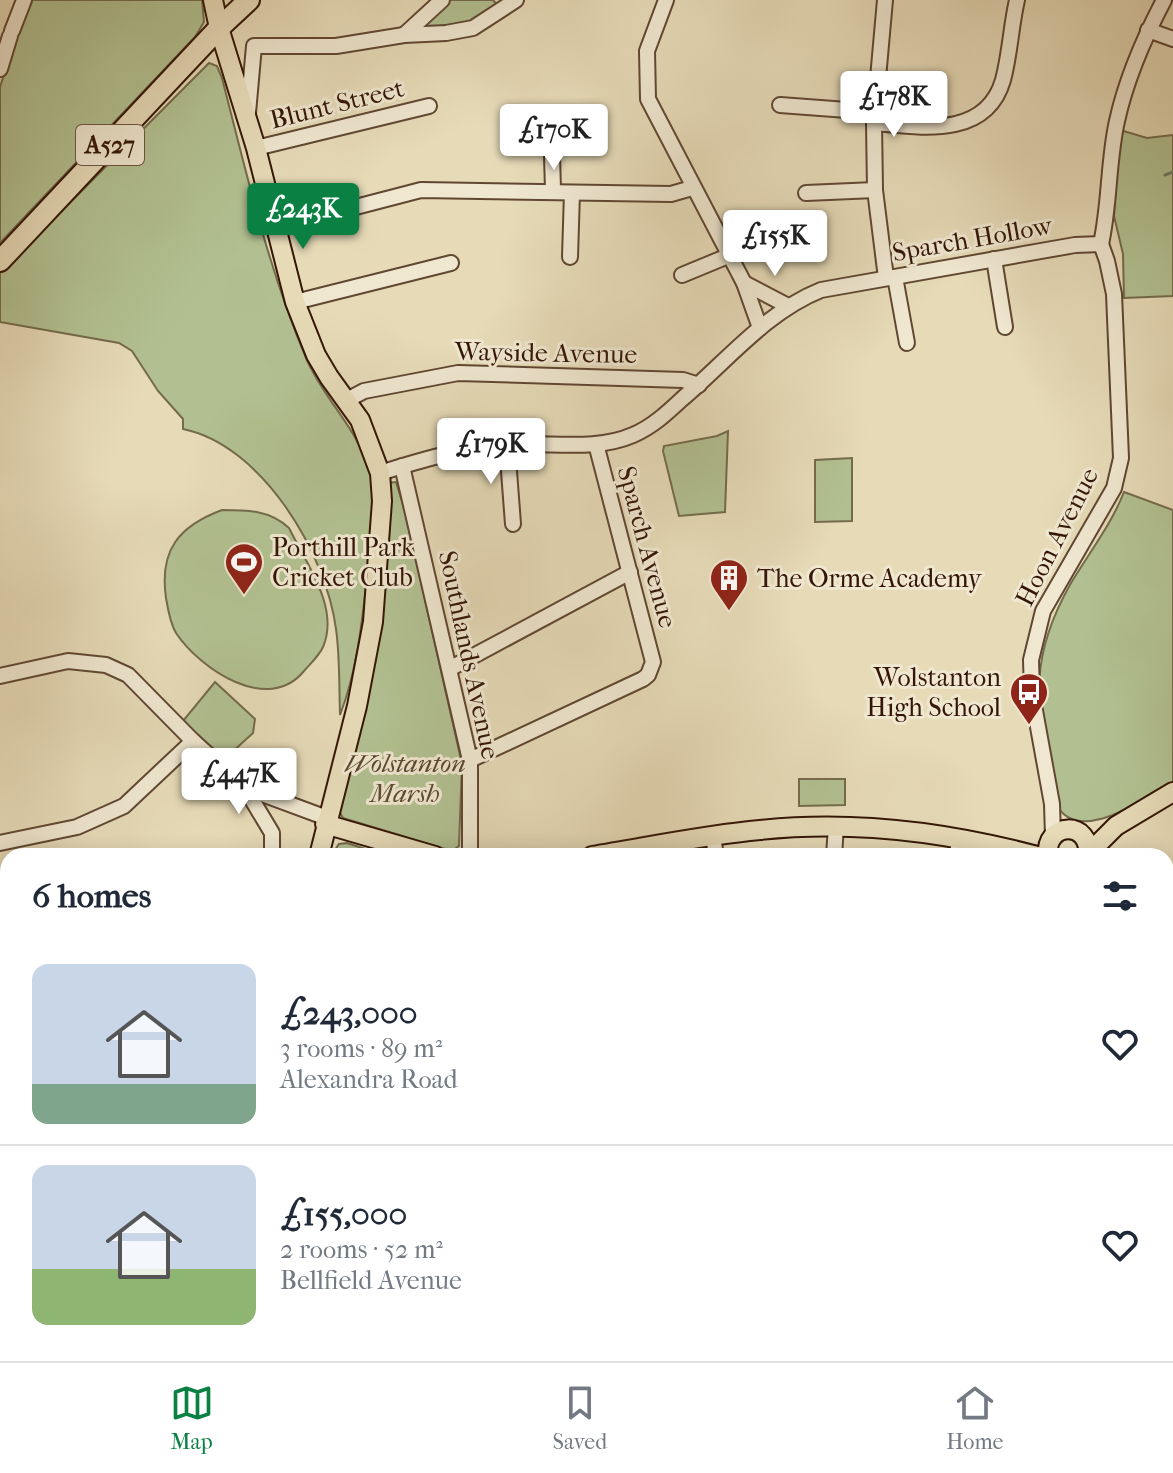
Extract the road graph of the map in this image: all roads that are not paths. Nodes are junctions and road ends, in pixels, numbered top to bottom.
1 (24, 0) edge
2 (213, 0) edge
3 (249, 0) edge
4 (442, 0) edge
5 (516, 0) edge
6 (666, 0) edge
7 (885, 0) edge
8 (1017, 0) edge
9 (1164, 0) edge
10 (497, 5) edge
11 (219, 28) junction
12 (1148, 30) junction
13 (404, 35) junction
14 (1173, 39) edge
15 (0, 69) edge
16 (780, 105) dead end
17 (429, 106) dead end
18 (874, 117) junction
19 (248, 121) junction
20 (551, 121) dead end
21 (256, 148) junction
22 (692, 188) junction
23 (553, 190) junction
24 (875, 190) junction
25 (572, 193) junction
26 (806, 193) dead end
27 (275, 228) junction
28 (1101, 244) junction
29 (728, 256) junction
30 (570, 257) dead end
31 (994, 259) junction
32 (0, 261) edge
33 (451, 263) dead end
34 (682, 275) dead end
35 (890, 278) junction
36 (744, 283) junction
37 (295, 302) junction
38 (788, 306) junction
39 (1005, 327) dead end
40 (760, 328) junction
41 (907, 343) dead end
42 (699, 385) junction
43 (347, 400) junction
44 (596, 444) junction
45 (507, 445) junction
46 (402, 466) junction
47 (380, 473) junction
48 (513, 524) dead end
49 (630, 572) junction
50 (451, 668) junction
51 (0, 676) edge
52 (193, 741) junction
53 (470, 760) junction
54 (245, 788) junction
55 (1173, 792) edge
56 (323, 819) junction
57 (836, 826) junction
58 (1116, 826) junction
59 (713, 836) junction
60 (1055, 842) edge
61 (0, 843) edge
62 (958, 847) edge
63 (272, 848) edge
64 (320, 848) edge
65 (411, 848) edge
66 (470, 848) edge
67 (657, 848) edge
68 (715, 848) edge
69 (835, 848) edge
70 (1088, 848) edge
71 (1096, 848) edge

1 - 15 street
2 - 11 main road
3 - 11 highway, A527
4 - 13 street
5 - 10 street
6 - 22 street
7 - 18 street
8 - 18 street
9 - 12 street
10 - 13 street
11 - 19 main road
11 - 32 highway, A527
12 - 14 street
12 - 28 street
13 - 19 street
16 - 18 street
17 - 21 street, Blunt Street
18 - 24 street
19 - 21 main road
20 - 23 street
21 - 27 main road
22 - 25 street
22 - 29 street
23 - 25 street
23 - 27 street
24 - 26 street
24 - 35 street
25 - 30 street
27 - 37 main road
28 - 31 street, Sparch Hollow
28 - 60 street, Hoon Avenue
29 - 34 street
29 - 36 street
31 - 35 street, Sparch Hollow
31 - 39 street
33 - 37 street
35 - 38 street, Sparch Hollow
35 - 41 street
36 - 38 street
36 - 40 street
37 - 43 main road
38 - 40 street, Sparch Hollow
40 - 42 street, Sparch Hollow
42 - 43 street, Wayside Avenue
42 - 44 street, Sparch Hollow
43 - 47 main road
44 - 45 street, Sparch Hollow
44 - 49 street, Sparch Avenue
45 - 46 street, Sparch Hollow
45 - 48 street
46 - 47 street, Sparch Hollow
46 - 50 street, Southlands Avenue
47 - 56 main road
49 - 50 street
49 - 53 street, Sparch Avenue
50 - 53 street, Southlands Avenue
51 - 52 street
52 - 54 street
52 - 61 street
53 - 66 street, Southlands Avenue
54 - 56 street
54 - 63 street
55 - 58 main road
56 - 64 main road
56 - 65 main road
57 - 59 main road
57 - 62 main road
57 - 69 street
58 - 60 main road
58 - 71 main road
59 - 67 main road
59 - 68 street
60 - 62 main road
60 - 70 main road

